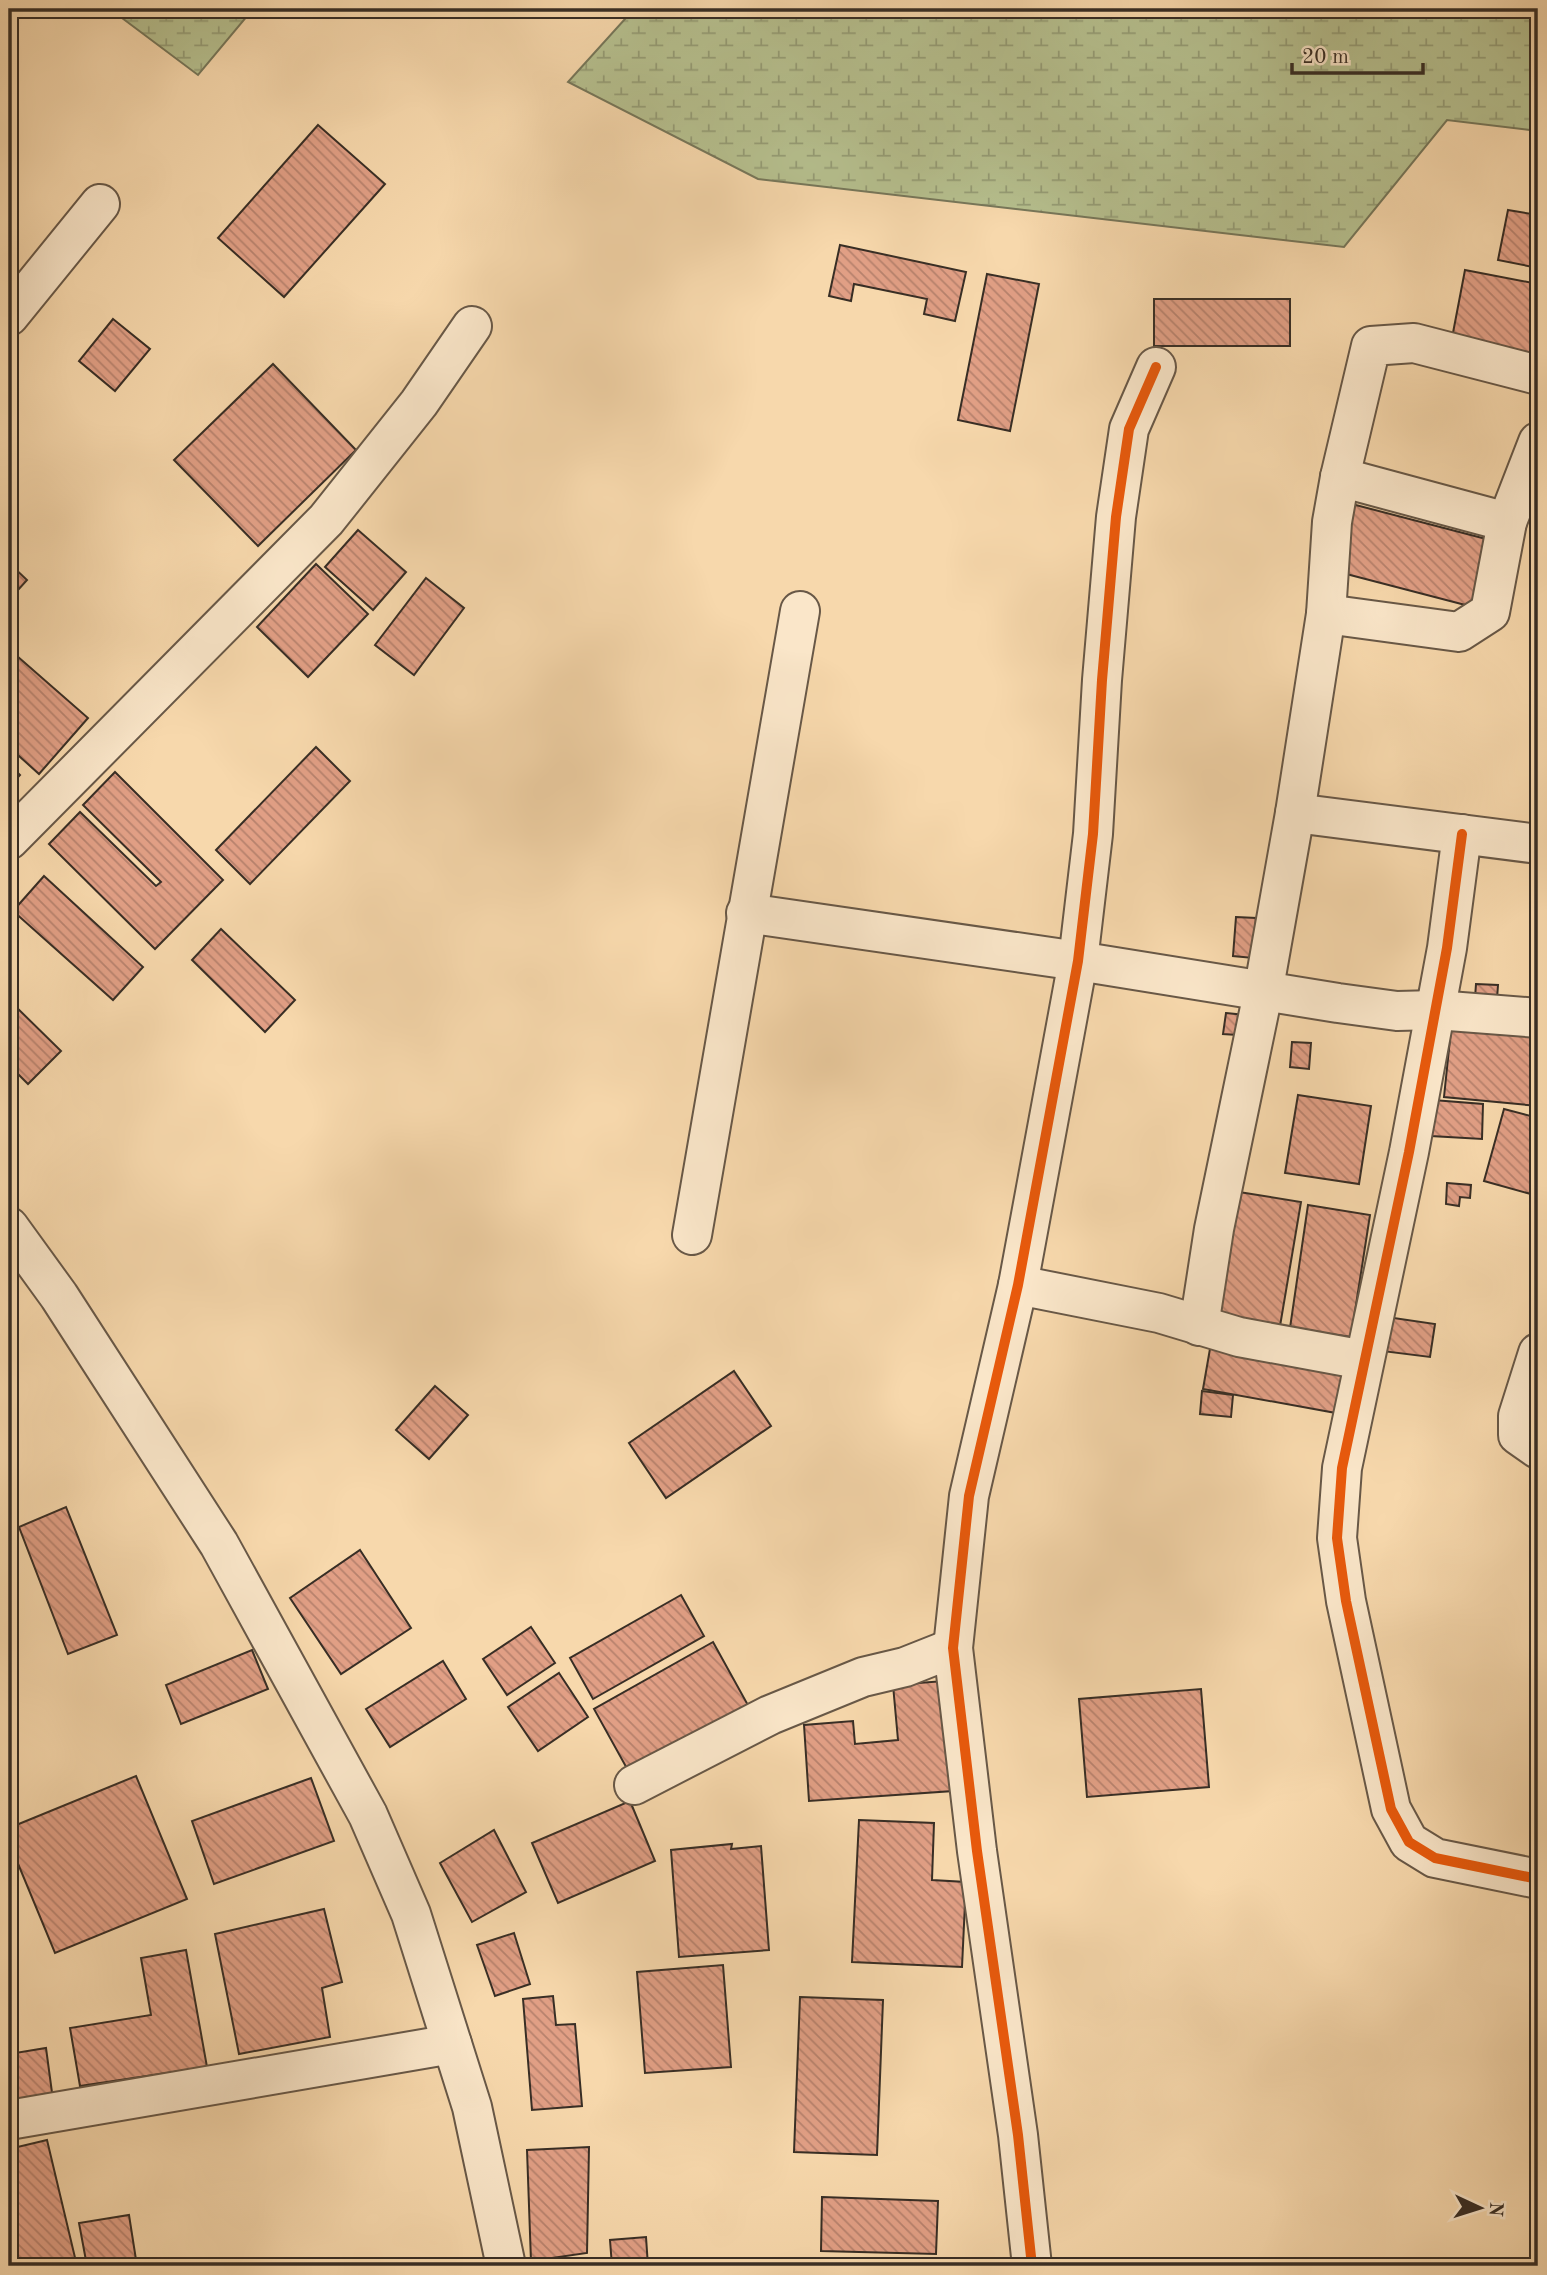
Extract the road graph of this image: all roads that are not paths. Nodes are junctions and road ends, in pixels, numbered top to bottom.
1 (100, 204) dead end
2 (9, 316) edge
3 (472, 326) dead end
4 (1156, 367) dead end
5 (1538, 375) edge
6 (1538, 442) edge
7 (1340, 477) junction
8 (1507, 523) junction
9 (800, 611) dead end
10 (1326, 614) junction
11 (1295, 813) junction
12 (1462, 834) junction
13 (9, 840) edge
14 (1538, 844) edge
15 (746, 913) junction
16 (1078, 961) junction
17 (1263, 993) junction
18 (1436, 1010) junction
19 (1538, 1018) edge
20 (9, 1227) edge
21 (692, 1235) dead end
22 (1018, 1285) junction
23 (1199, 1326) junction
24 (1538, 1353) edge
25 (1364, 1360) junction
26 (1538, 1449) edge
27 (953, 1648) junction
28 (634, 1785) dead end
29 (1538, 1880) edge
30 (452, 2044) junction
31 (9, 2120) edge
32 (506, 2266) edge
33 (1032, 2266) edge

1 - 2 street
3 - 13 street
4 - 16 street
5 - 7 street
6 - 8 street
7 - 8 street
7 - 10 street
8 - 10 street
9 - 15 street
10 - 11 street
11 - 12 street
11 - 17 street
12 - 14 street
12 - 18 street
15 - 16 street
15 - 21 street
16 - 17 street
16 - 22 street
17 - 18 street
17 - 23 street
18 - 19 street
18 - 25 street
20 - 30 street
22 - 23 street
22 - 27 street
23 - 25 street
24 - 26 street
25 - 29 street
27 - 28 street
27 - 33 street
30 - 31 street
30 - 32 street

